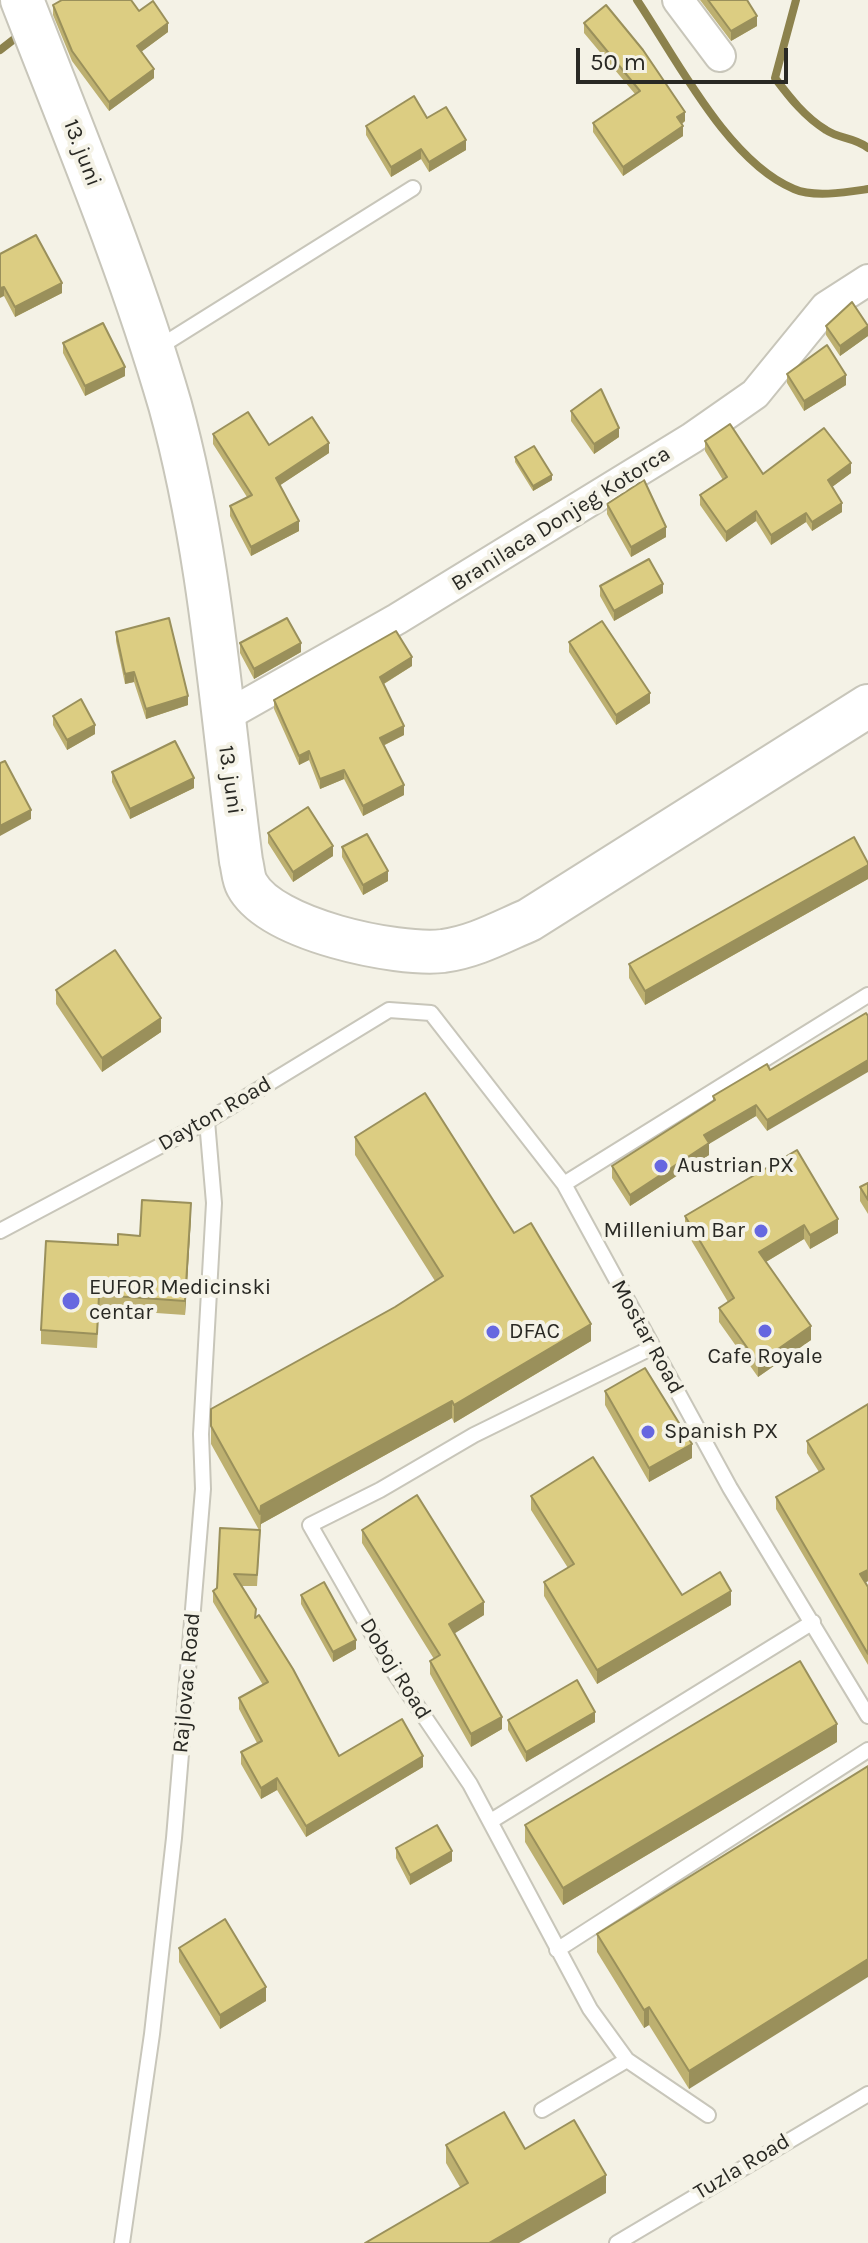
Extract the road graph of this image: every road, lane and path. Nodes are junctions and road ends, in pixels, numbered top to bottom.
1 (678, 0) edge
2 (23, 4) edge
3 (720, 56) dead end
4 (413, 188) dead end
5 (868, 280) edge
6 (153, 351) junction
7 (868, 706) edge
8 (222, 718) junction
9 (868, 995) edge
10 (431, 1013) joint
11 (207, 1121) junction
12 (564, 1184) junction
13 (0, 1231) edge
14 (653, 1347) junction
15 (813, 1622) junction
16 (868, 1716) edge
17 (868, 1750) edge
18 (491, 1821) junction
19 (557, 1950) junction
20 (627, 2060) junction
21 (868, 2094) edge
22 (542, 2110) dead end
23 (708, 2115) dead end
24 (122, 2243) edge
25 (617, 2243) edge

1 - 3 street
2 - 6 street, 13. juni
4 - 6 lane
5 - 8 street, Branilaca Donjeg Kotorca
6 - 8 street, 13. juni
7 - 8 street, 13. juni
9 - 12 lane
10 - 11 lane, Dayton Road
10 - 12 lane, Mostar Road
11 - 13 lane, Dayton Road
11 - 24 lane, Rajlovac Road
12 - 14 lane, Mostar Road
14 - 15 lane, Mostar Road
14 - 18 lane, Doboj Road
15 - 16 lane, Mostar Road
15 - 18 lane
17 - 19 lane
18 - 19 lane, Doboj Road
19 - 20 lane, Doboj Road
20 - 22 lane
20 - 23 lane, Doboj Road
21 - 25 lane, Tuzla Road

